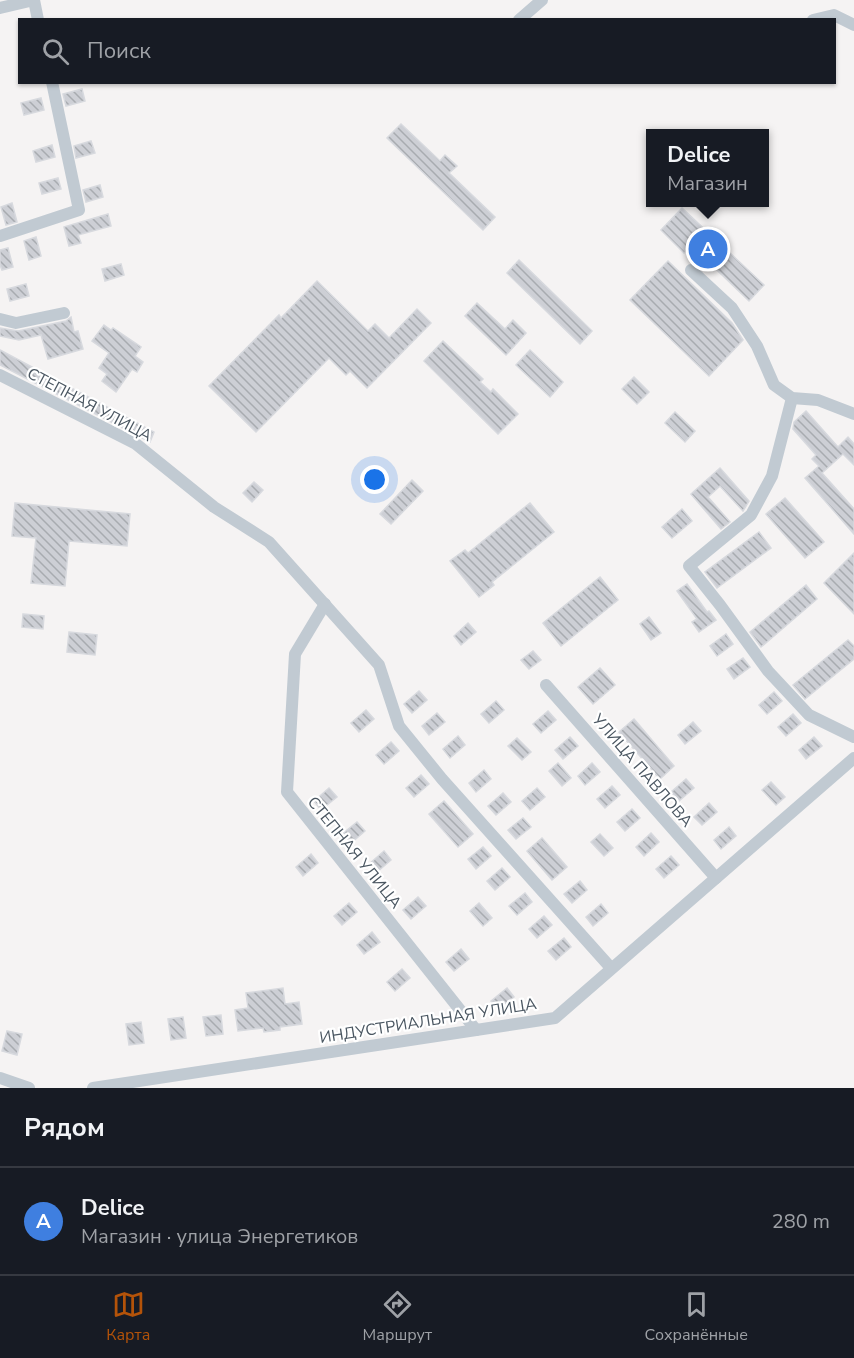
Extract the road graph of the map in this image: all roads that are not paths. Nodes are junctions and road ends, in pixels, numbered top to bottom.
1 (542, 0) edge
2 (0, 8) edge
3 (38, 18) edge
4 (521, 18) edge
5 (821, 18) edge
6 (854, 25) edge
7 (52, 84) edge
8 (0, 236) edge
9 (691, 270) dead end
10 (64, 313) dead end
11 (0, 319) edge
12 (0, 375) edge
13 (792, 398) junction
14 (854, 414) edge
15 (325, 604) junction
16 (546, 685) dead end
17 (854, 737) edge
18 (854, 758) edge
19 (716, 878) junction
20 (611, 969) junction
21 (476, 1030) junction
22 (0, 1078) edge
23 (29, 1088) edge
24 (93, 1088) edge

1 - 4 street
2 - 3 street
5 - 6 street
7 - 8 street
9 - 13 street
10 - 11 street
12 - 15 street, СТЕПНАЯ УЛИЦА
13 - 14 street
13 - 17 street
15 - 20 street, СТЕПНАЯ УЛИЦА
15 - 21 street, СТЕПНАЯ УЛИЦА
16 - 19 street, УЛИЦА ПАВЛОВА
18 - 19 street, ИНДУСТРИАЛЬНАЯ УЛИЦА
19 - 20 street, ИНДУСТРИАЛЬНАЯ УЛИЦА
20 - 21 street, ИНДУСТРИАЛЬНАЯ УЛИЦА
21 - 24 street, ИНДУСТРИАЛЬНАЯ УЛИЦА
22 - 23 street

